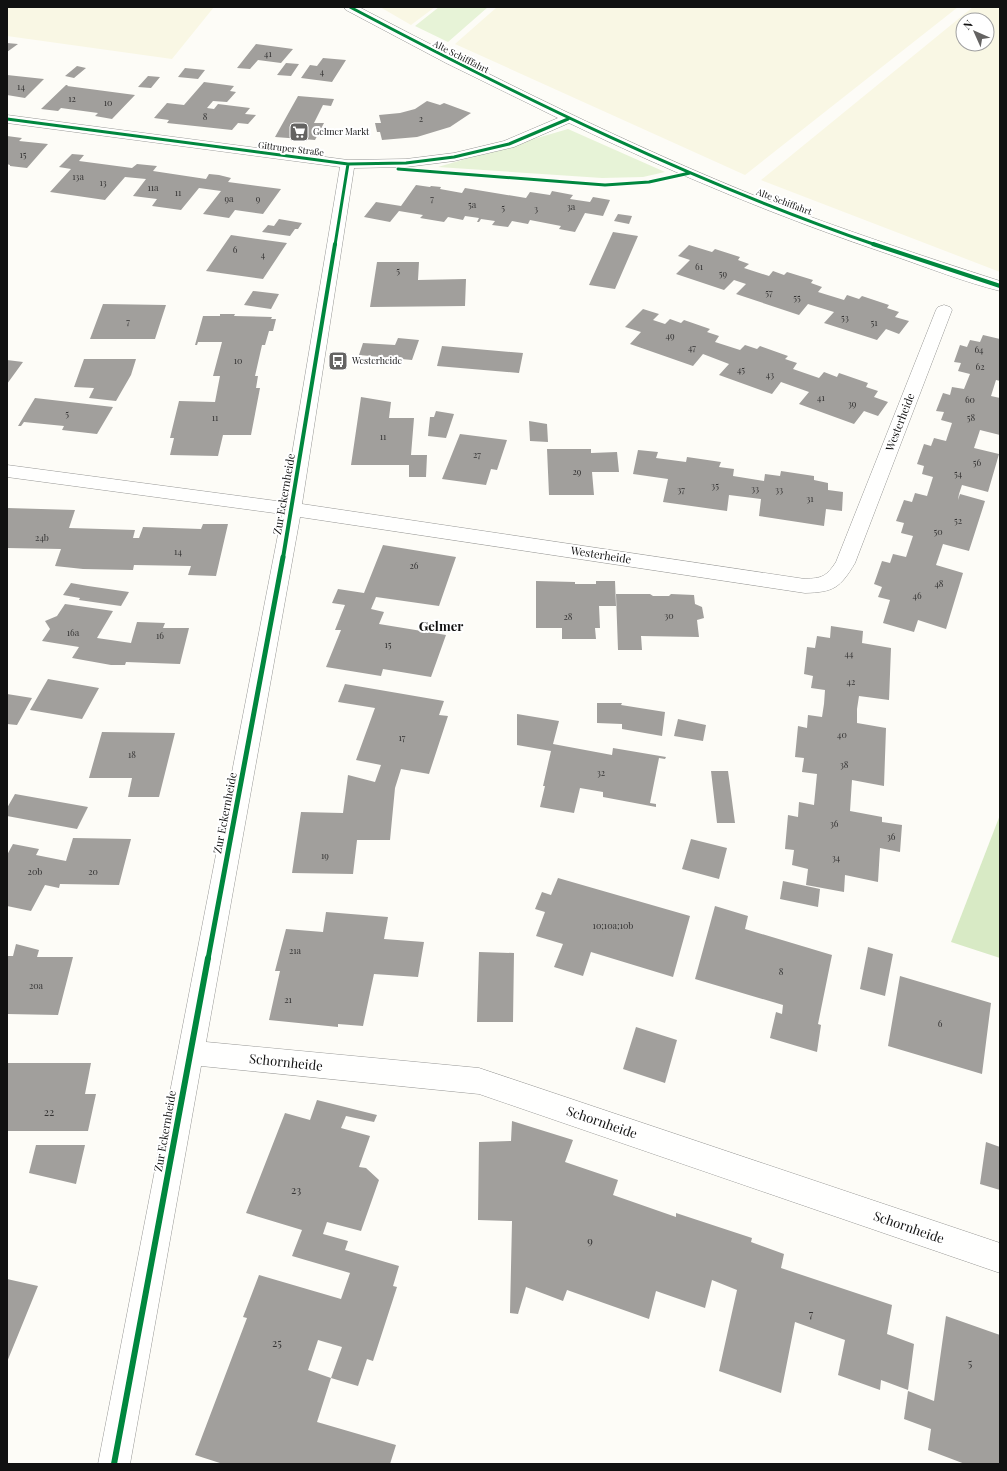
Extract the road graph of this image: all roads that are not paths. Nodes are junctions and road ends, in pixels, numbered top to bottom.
1 (350, 7) edge
2 (7, 119) edge
3 (568, 119) junction
4 (348, 164) junction
5 (1000, 286) edge
6 (944, 310) dead end
7 (7, 471) edge
8 (292, 509) junction
9 (190, 1052) junction
10 (1000, 1258) edge
11 (114, 1464) edge

1 - 3 street, Alte Schifffahrt
2 - 4 street, Gittruper Straße
3 - 4 street, Gittruper Straße
3 - 5 street, Alte Schiffahrt
4 - 8 street, Zur Eckernheide
6 - 8 street, Westerheide
7 - 8 street, Westerheide
8 - 9 street, Zur Eckernheide
9 - 10 street, Schornheide
9 - 11 street, Zur Eckernheide

